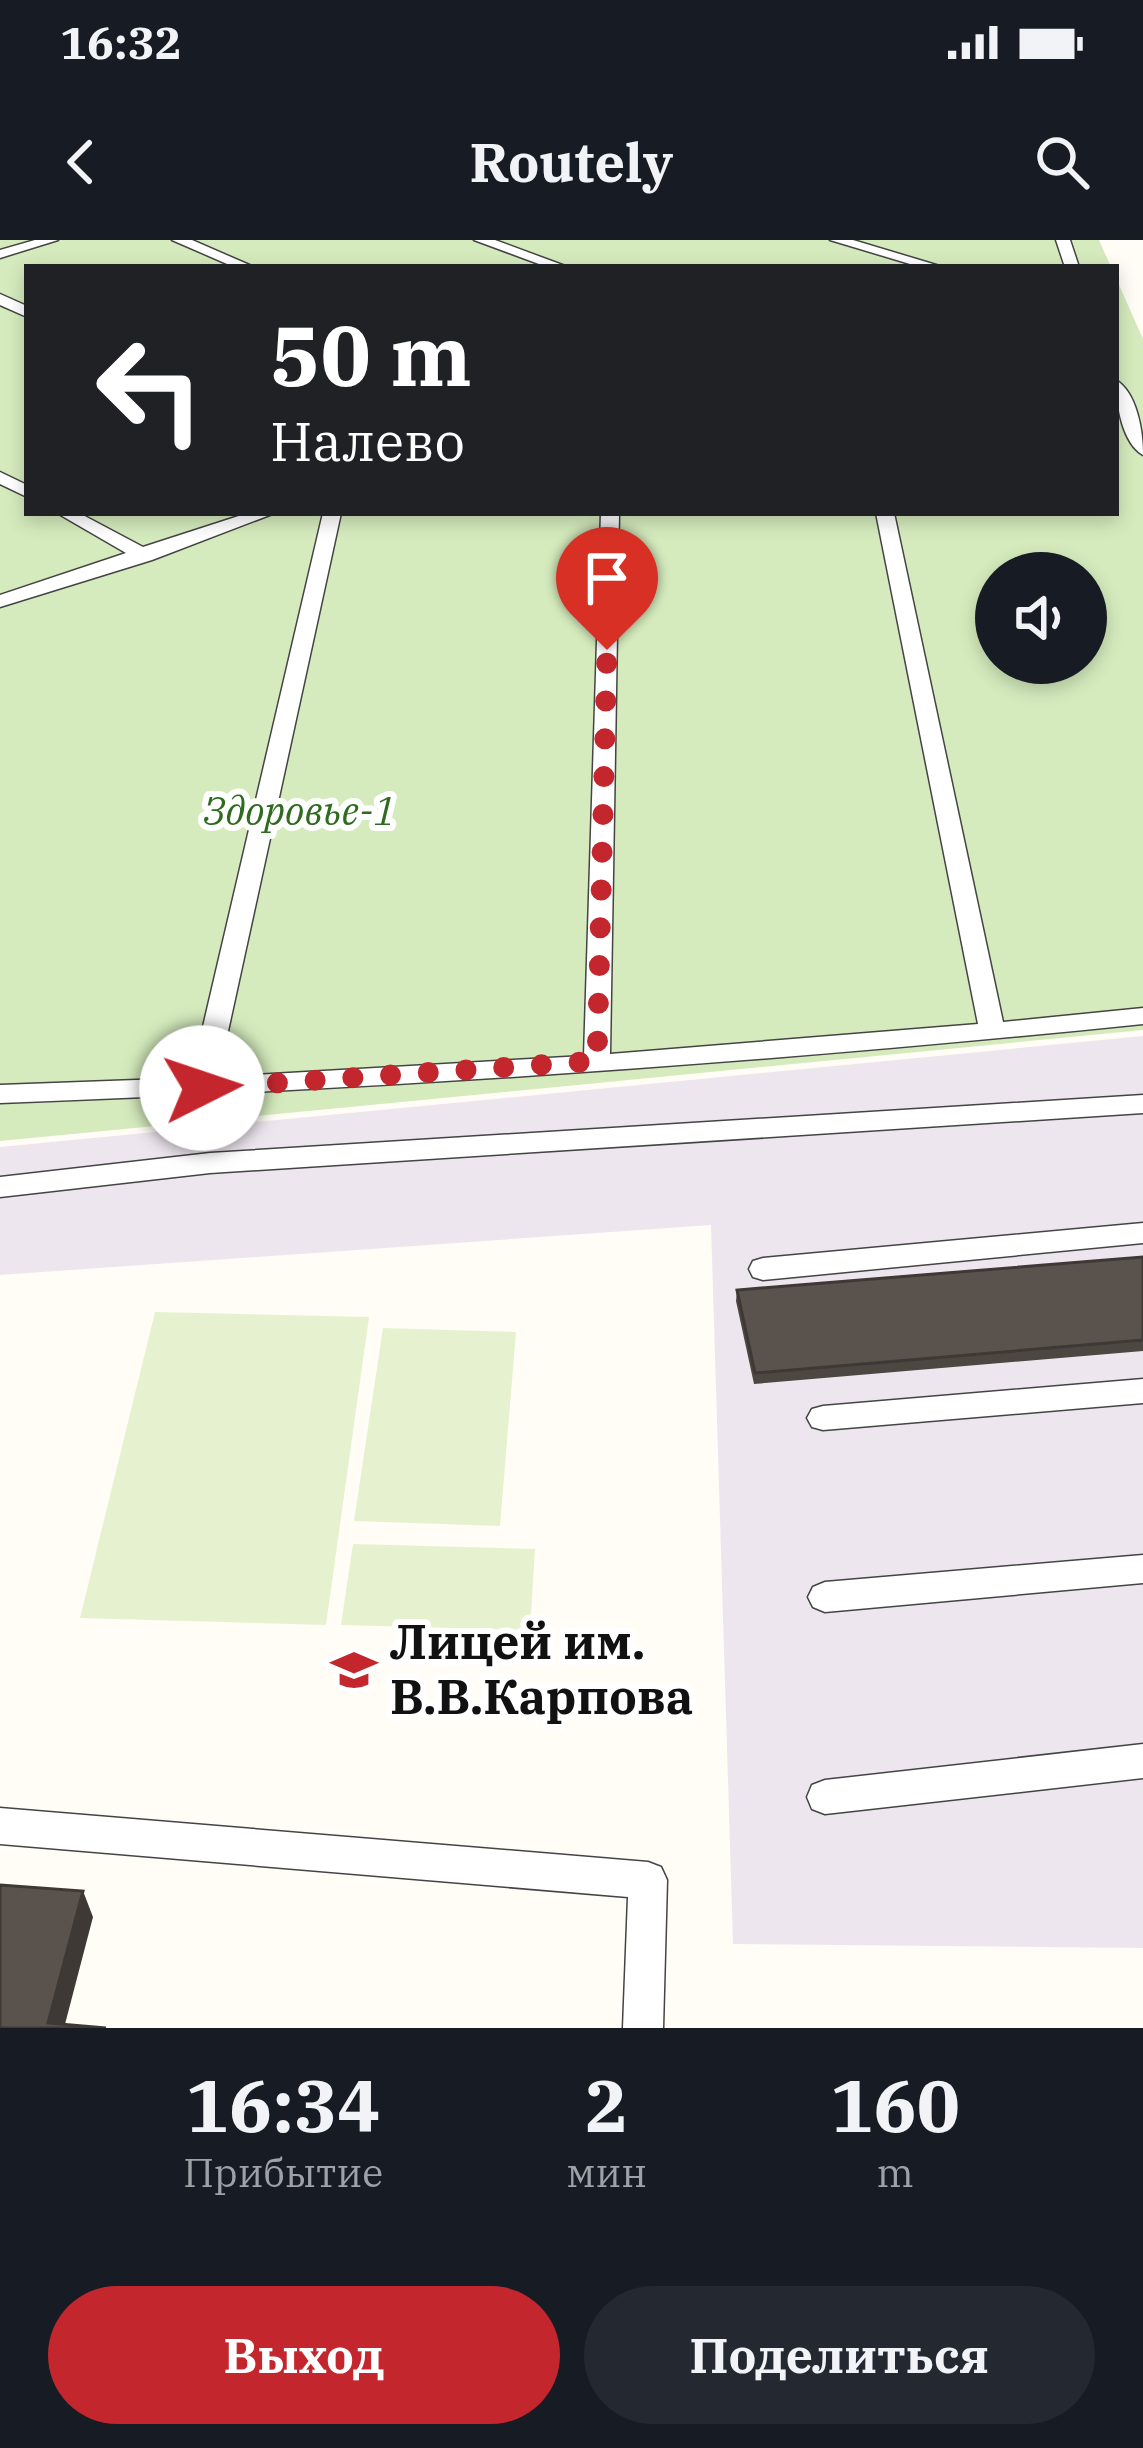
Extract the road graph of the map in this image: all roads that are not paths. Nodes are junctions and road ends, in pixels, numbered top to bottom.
1 (51, 240) edge
2 (179, 240) edge
3 (481, 240) edge
4 (837, 240) edge
5 (0, 254) edge
6 (239, 264) edge
7 (552, 264) edge
8 (925, 264) edge
9 (1119, 392) edge
10 (1143, 450) edge
11 (72, 516) edge
12 (258, 516) edge
13 (331, 516) edge
14 (610, 516) edge
15 (886, 516) edge
16 (145, 556) junction
17 (0, 601) edge
18 (1143, 1016) edge
19 (992, 1032) junction
20 (597, 1061) junction
21 (202, 1088) junction
22 (0, 1094) edge
23 (1143, 1104) edge
24 (0, 1186) edge
25 (1143, 1233) edge
26 (763, 1269) dead end
27 (1143, 1391) edge
28 (823, 1418) dead end
29 (1143, 1569) edge
30 (824, 1597) dead end
31 (1143, 1761) edge
32 (825, 1797) dead end
33 (0, 1826) edge
34 (643, 2028) edge

1 - 5 lane
2 - 6 lane
3 - 7 lane
4 - 8 lane
9 - 10 lane
11 - 16 lane
12 - 16 lane
13 - 21 lane
14 - 20 lane
15 - 19 lane
16 - 17 lane
18 - 19 lane
19 - 20 lane
20 - 21 lane
21 - 22 lane
23 - 24 lane
25 - 26 lane
27 - 28 lane
29 - 30 lane
31 - 32 lane
33 - 34 lane

